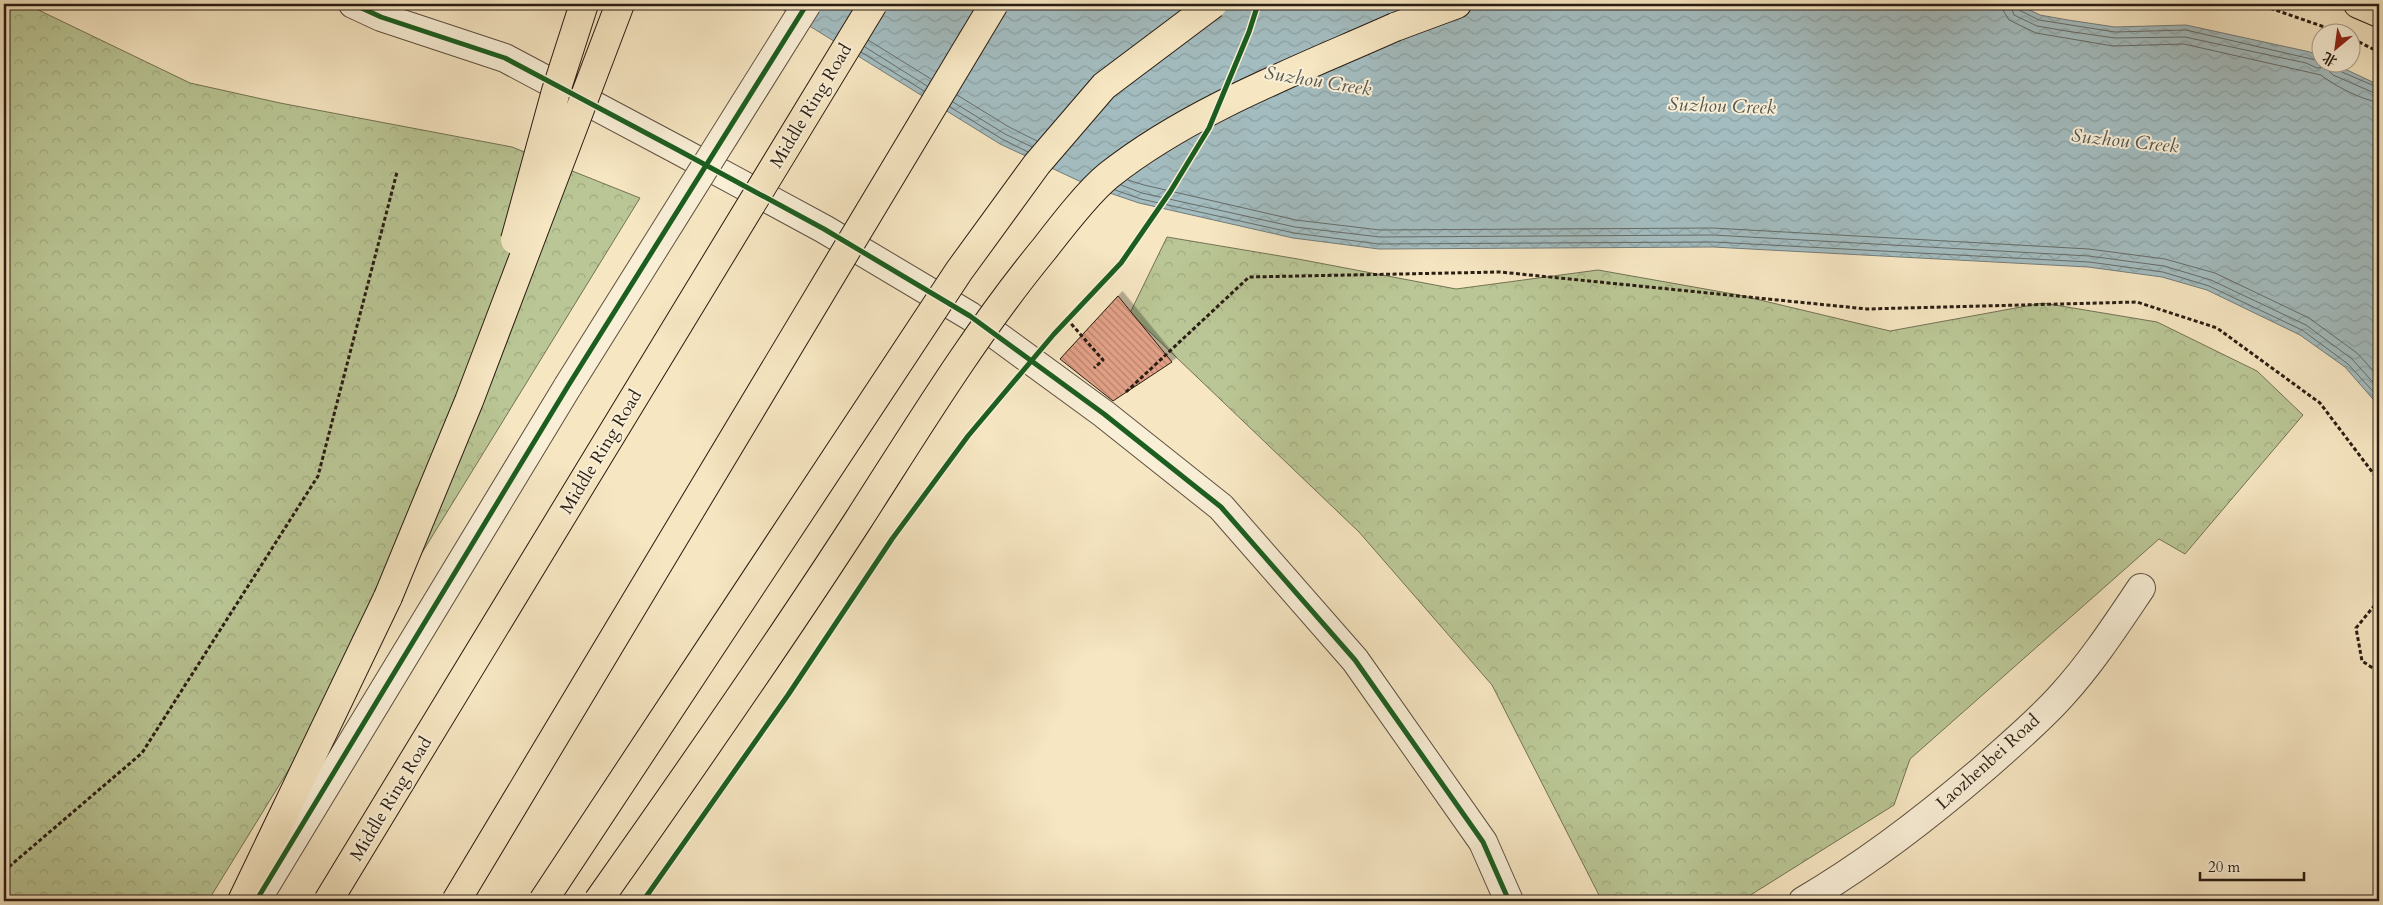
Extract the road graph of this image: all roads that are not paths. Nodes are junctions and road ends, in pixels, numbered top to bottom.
1 (353, 4) edge
2 (584, 4) edge
3 (620, 4) edge
4 (807, 4) edge
5 (873, 4) edge
6 (994, 4) edge
7 (1213, 4) edge
8 (1457, 4) edge
9 (2358, 4) edge
10 (2379, 13) edge
11 (469, 401) junction
12 (2141, 588) dead end
13 (242, 901) edge
14 (256, 901) edge
15 (328, 901) edge
16 (456, 901) edge
17 (543, 901) edge
18 (598, 901) edge
19 (1509, 901) edge
20 (1803, 901) edge

1 - 19 street
2 - 11 highway, bridge
3 - 11 highway, bridge
4 - 14 street, bridge
5 - 15 highway, Middle Ring Road, bridge
6 - 16 highway, bridge
7 - 17 highway, bridge
8 - 18 highway, bridge
9 - 10 highway
11 - 13 highway, bridge
12 - 20 street, Laozhenbei Road

